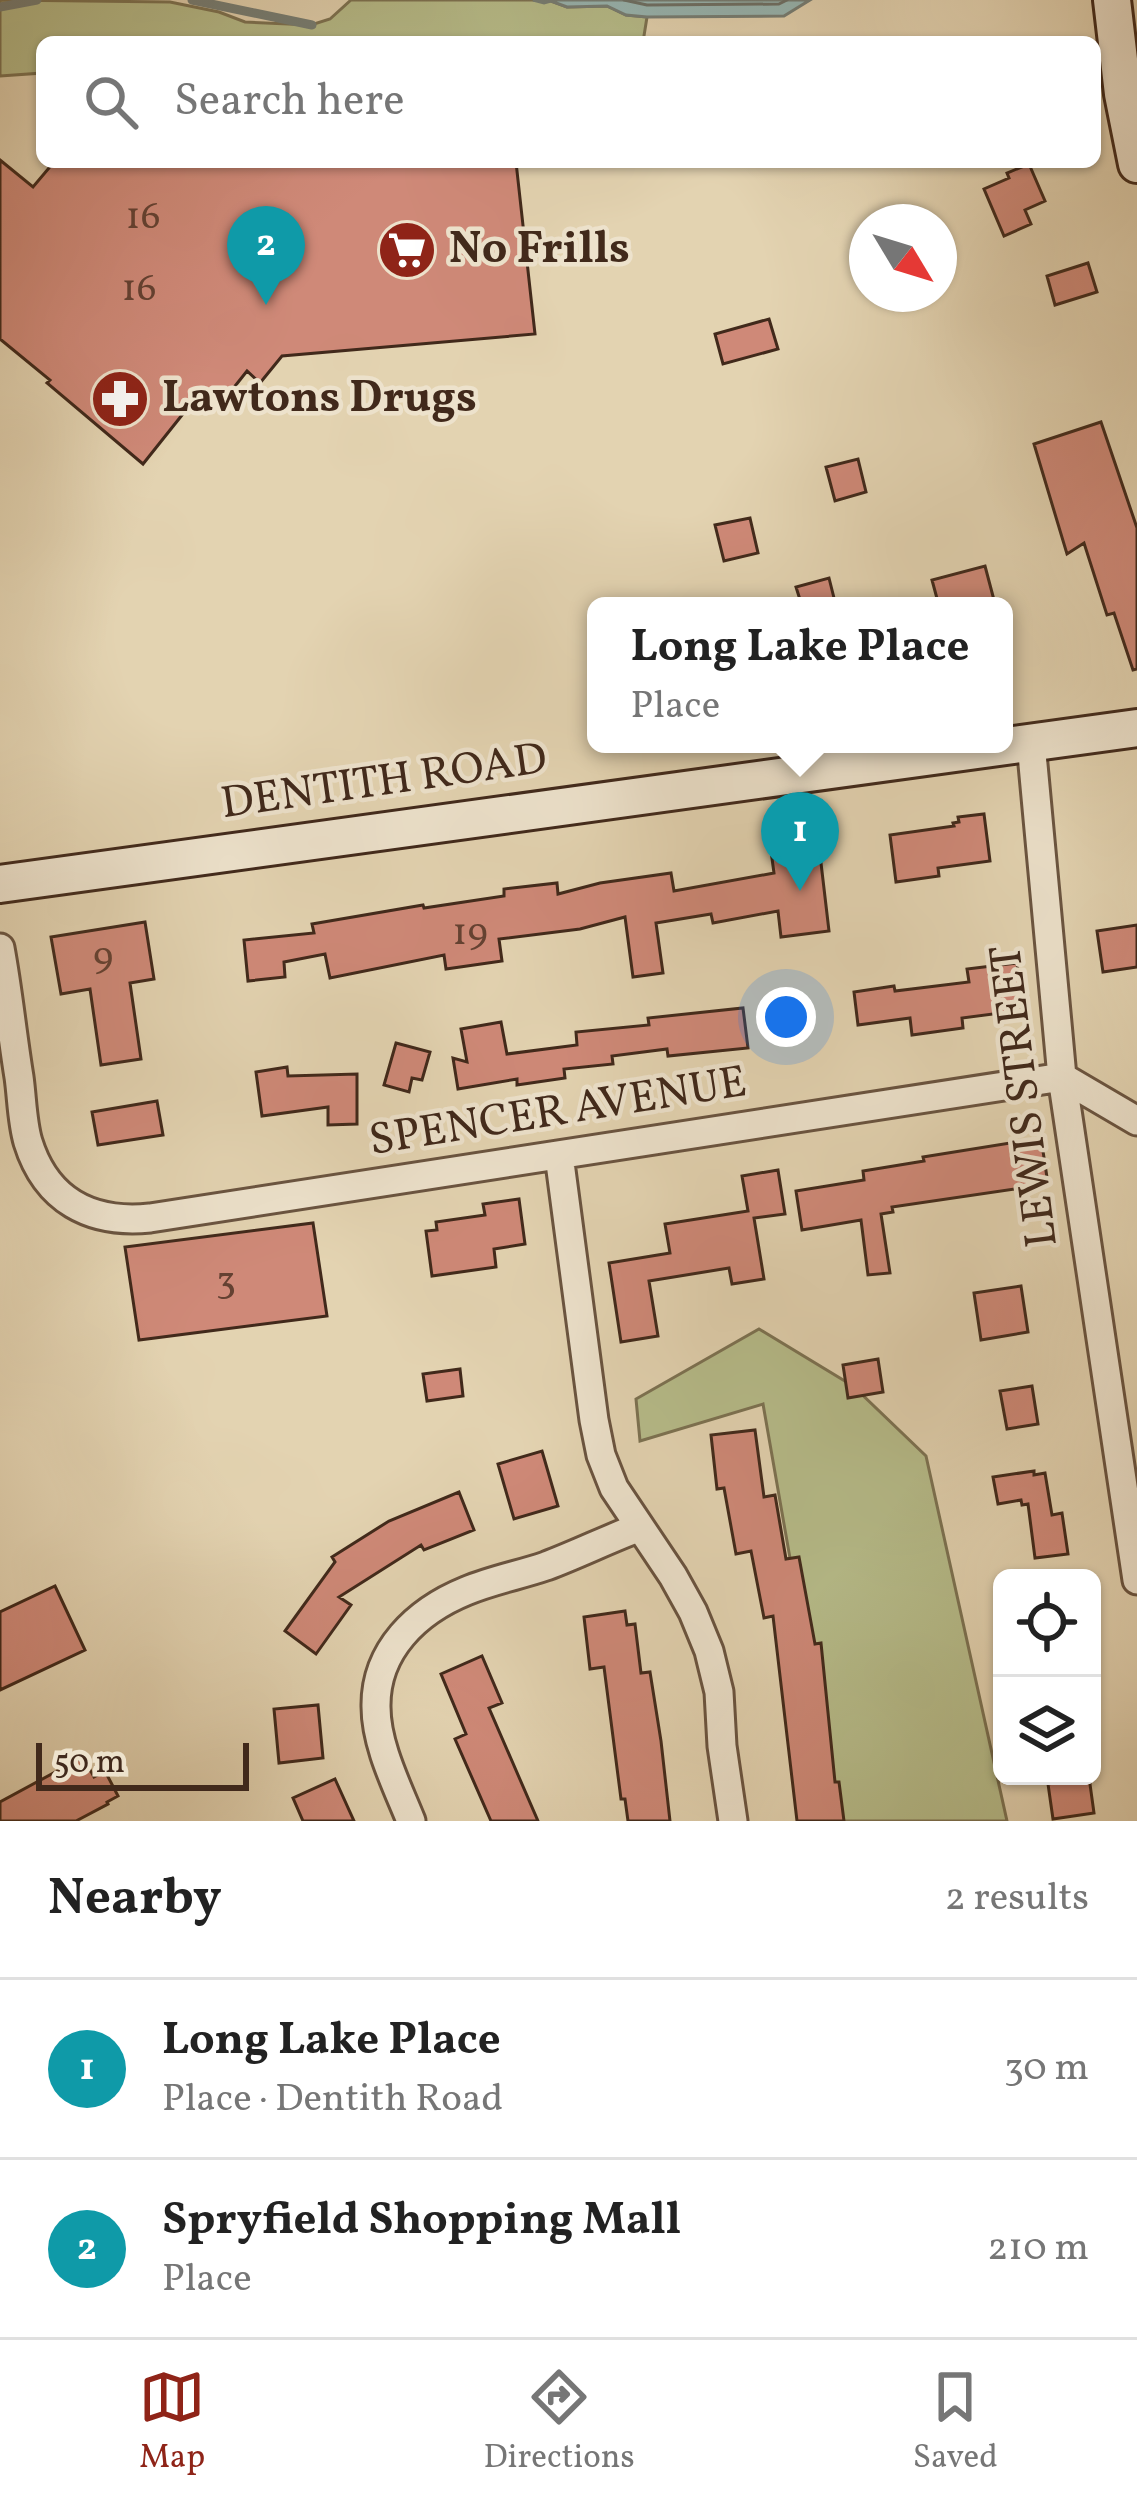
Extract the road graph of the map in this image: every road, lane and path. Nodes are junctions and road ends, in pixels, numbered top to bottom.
1 (1112, 0) edge
2 (1137, 164) edge
3 (1137, 728) edge
4 (1031, 743) junction
5 (1013, 745) edge
6 (957, 753) edge
7 (0, 884) edge
8 (0, 948) edge
9 (1063, 1078) junction
10 (1137, 1121) edge
11 (559, 1155) junction
12 (640, 1527) junction
13 (1137, 1580) edge
14 (411, 1821) edge
15 (733, 1821) edge

1 - 2 main road
3 - 4 main road, DENTITH ROAD
4 - 5 main road, DENTITH ROAD
4 - 9 street, LEWIS STREET
6 - 7 main road, DENTITH ROAD
8 - 11 street, SPENCER AVENUE
9 - 10 street
9 - 11 street, SPENCER AVENUE
9 - 13 street, LEWIS STREET
11 - 12 street
12 - 14 street
12 - 15 street

